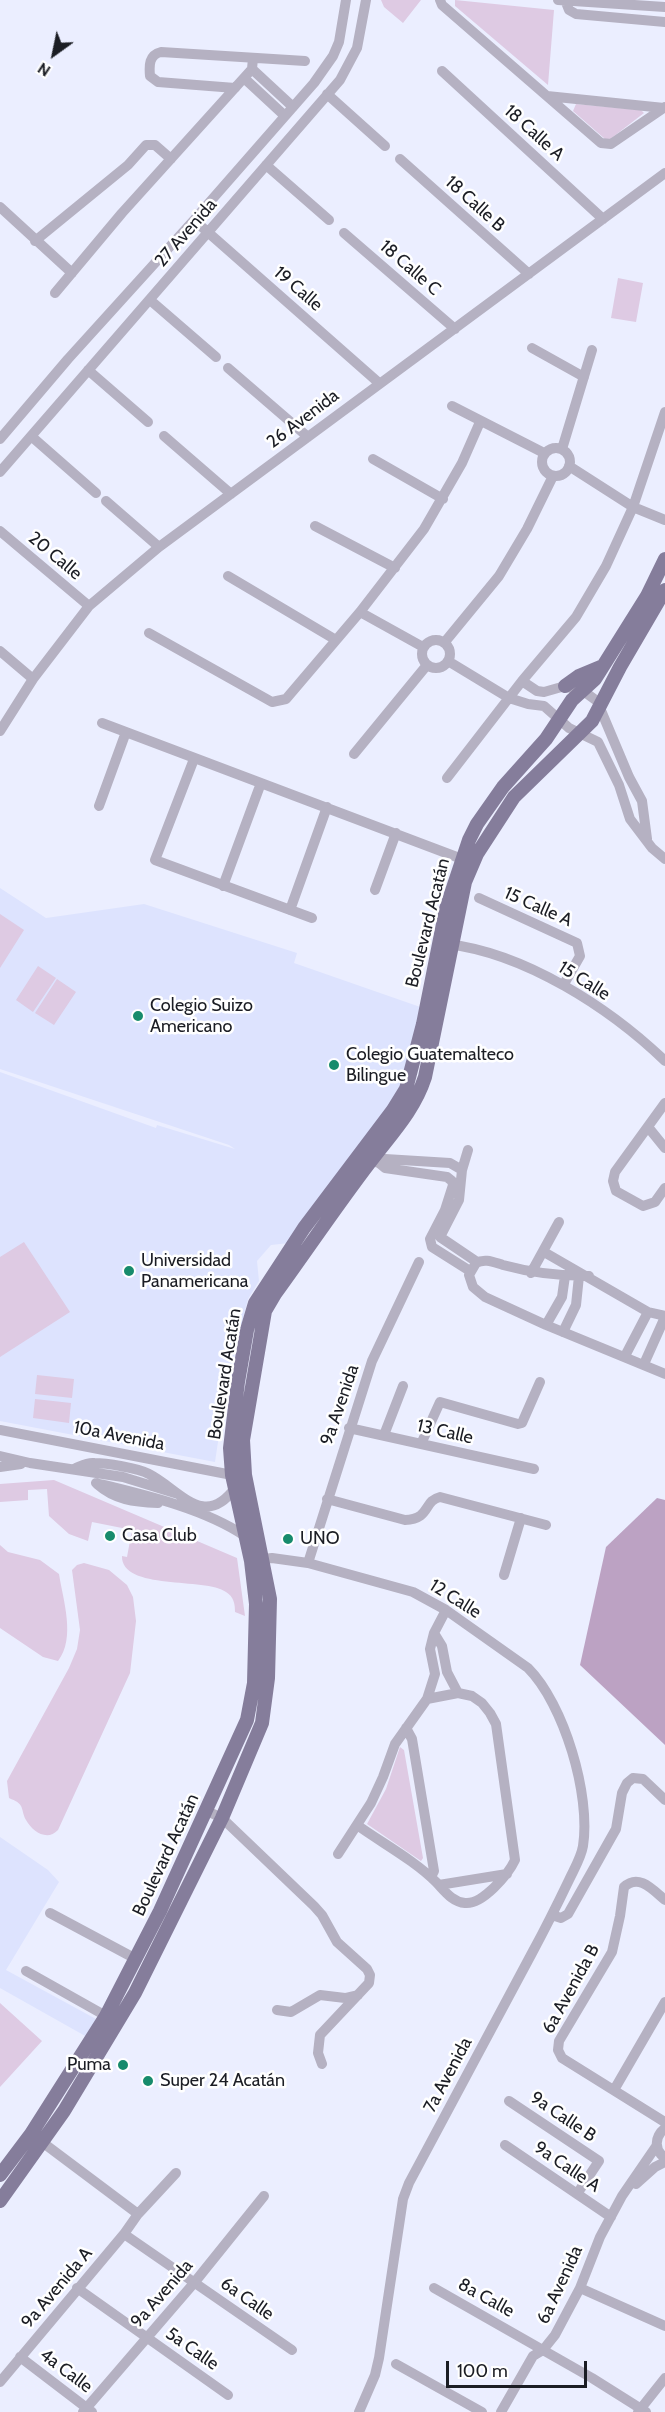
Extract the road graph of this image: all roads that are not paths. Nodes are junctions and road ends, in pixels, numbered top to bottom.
1 (346, 0) edge
2 (366, 0) edge
3 (440, 0) edge
4 (558, 0) edge
5 (565, 0) edge
6 (665, 8) edge
7 (665, 22) edge
8 (305, 61) dead end
9 (253, 64) junction
10 (442, 71) dead end
11 (244, 78) junction
12 (235, 88) junction
13 (327, 94) junction
14 (546, 96) junction
15 (293, 107) junction
16 (665, 107) edge
17 (285, 116) junction
18 (386, 146) dead end
19 (171, 159) junction
20 (399, 159) dead end
21 (266, 165) junction
22 (665, 173) edge
23 (0, 207) edge
24 (603, 219) junction
25 (194, 220) junction
26 (329, 220) dead end
27 (208, 233) junction
28 (344, 233) dead end
29 (35, 241) junction
30 (72, 273) junction
31 (529, 274) junction
32 (55, 293) dead end
33 (150, 300) junction
34 (455, 329) junction
35 (532, 348) dead end
36 (591, 350) dead end
37 (216, 357) dead end
38 (228, 368) dead end
39 (88, 370) junction
40 (584, 377) junction
41 (379, 383) junction
42 (452, 406) dead end
43 (665, 412) edge
44 (148, 422) dead end
45 (480, 422) junction
46 (31, 436) junction
47 (164, 436) dead end
48 (308, 436) junction
49 (0, 439) edge
50 (562, 449) junction
51 (544, 453) junction
52 (373, 459) dead end
53 (569, 466) junction
54 (0, 472) edge
55 (553, 476) junction
56 (96, 493) dead end
57 (231, 494) junction
58 (443, 499) junction
59 (106, 501) dead end
60 (633, 507) junction
61 (665, 520) edge
62 (315, 526) dead end
63 (0, 531) edge
64 (159, 548) junction
65 (665, 559) edge
66 (394, 568) junction
67 (228, 576) dead end
68 (665, 590) edge
69 (89, 606) junction
70 (360, 612) junction
71 (149, 633) dead end
72 (336, 640) junction
73 (444, 643) junction
74 (423, 647) junction
75 (0, 651) edge
76 (448, 661) junction
77 (427, 665) junction
78 (603, 666) junction
79 (33, 679) junction
80 (522, 681) junction
81 (566, 686) junction
82 (582, 691) junction
83 (509, 698) junction
84 (544, 706) junction
85 (599, 706) junction
86 (559, 718) junction
87 (102, 723) dead end
88 (0, 731) edge
89 (126, 732) junction
90 (580, 733) junction
91 (354, 754) dead end
92 (194, 759) junction
93 (447, 778) dead end
94 (261, 783) junction
95 (99, 806) dead end
96 (327, 807) junction
97 (396, 833) junction
98 (647, 840) junction
99 (665, 859) edge
100 (468, 861) junction
101 (223, 886) junction
102 (375, 890) dead end
103 (479, 898) dead end
104 (290, 910) junction
105 (312, 918) dead end
106 (445, 943) junction
107 (564, 984) junction
108 (665, 1061) edge
109 (665, 1103) edge
110 (648, 1126) junction
111 (665, 1148) edge
112 (468, 1150) dead end
113 (369, 1161) junction
114 (462, 1170) junction
115 (665, 1188) edge
116 (455, 1190) junction
117 (559, 1222) dead end
118 (544, 1252) junction
119 (419, 1262) dead end
120 (473, 1267) junction
121 (531, 1273) junction
122 (565, 1276) junction
123 (584, 1276) junction
124 (648, 1312) junction
125 (665, 1316) edge
126 (546, 1325) junction
127 (563, 1332) junction
128 (625, 1356) junction
129 (644, 1364) junction
130 (665, 1374) edge
131 (540, 1382) dead end
132 (403, 1386) dead end
133 (349, 1428) junction
134 (0, 1430) edge
135 (384, 1435) junction
136 (421, 1444) junction
137 (0, 1456) edge
138 (30, 1463) junction
139 (0, 1467) edge
140 (75, 1469) junction
141 (534, 1469) dead end
142 (234, 1481) junction
143 (175, 1498) junction
144 (327, 1499) junction
145 (521, 1518) junction
146 (546, 1525) dead end
147 (245, 1536) junction
148 (257, 1560) junction
149 (308, 1563) junction
150 (504, 1575) dead end
151 (446, 1610) junction
152 (434, 1633) junction
153 (447, 1672) junction
154 (435, 1674) junction
155 (458, 1693) junction
156 (427, 1699) junction
157 (406, 1728) junction
158 (576, 1763) joint
159 (665, 1800) edge
160 (207, 1811) junction
161 (222, 1818) junction
162 (357, 1825) junction
163 (338, 1854) dead end
164 (507, 1874) junction
165 (435, 1881) junction
166 (665, 1900) edge
167 (50, 1912) dead end
168 (552, 1915) junction
169 (136, 1959) junction
170 (26, 1971) dead end
171 (358, 1995) junction
172 (665, 2001) edge
173 (277, 2010) dead end
174 (106, 2016) junction
175 (322, 2064) dead end
176 (614, 2090) junction
177 (509, 2101) dead end
178 (664, 2125) edge
179 (42, 2142) junction
180 (505, 2145) dead end
181 (657, 2145) junction
182 (665, 2160) edge
183 (176, 2173) dead end
184 (0, 2175) edge
185 (577, 2194) junction
186 (264, 2196) dead end
187 (622, 2196) junction
188 (0, 2200) edge
189 (138, 2214) junction
190 (611, 2217) junction
191 (124, 2234) junction
192 (194, 2283) junction
193 (77, 2288) junction
194 (434, 2288) dead end
195 (580, 2288) junction
196 (665, 2326) edge
197 (146, 2337) junction
198 (292, 2350) dead end
199 (543, 2350) junction
200 (20, 2357) junction
201 (396, 2364) dead end
202 (665, 2378) edge
203 (0, 2382) edge
204 (228, 2395) dead end
205 (87, 2411) edge
206 (641, 2411) edge
207 (359, 2412) edge
208 (482, 2412) edge
209 (501, 2412) edge

1 - 15 street, 27 Avenida
2 - 13 street, 27 Avenida
3 - 14 street
4 - 5 street
5 - 6 street
5 - 7 street
8 - 9 street
9 - 11 street
9 - 12 street
9 - 15 street
10 - 24 street, 18 Calle A
11 - 12 street
11 - 17 street
12 - 19 street
13 - 18 street
13 - 21 street, 27 Avenida
14 - 16 street
14 - 16 street
15 - 17 street, 27 Avenida
17 - 25 street, 27 Avenida
19 - 29 street
19 - 30 street
20 - 31 street, 18 Calle B
21 - 26 street
21 - 27 street, 27 Avenida
22 - 24 street, 26 Avenida
23 - 29 street
24 - 31 street, 26 Avenida
25 - 27 street, 19 Calle
25 - 49 street, 27 Avenida
27 - 33 street, 27 Avenida
27 - 41 street, 19 Calle
28 - 34 street, 18 Calle C
29 - 30 street
30 - 32 street
31 - 34 street, 26 Avenida
33 - 37 street
33 - 39 street, 27 Avenida
34 - 41 street, 26 Avenida
35 - 40 street
36 - 40 street
38 - 48 street
39 - 44 street
39 - 46 street, 27 Avenida
40 - 50 street
41 - 48 street, 26 Avenida
42 - 45 street
43 - 60 street
45 - 51 street
45 - 58 street
46 - 54 street, 27 Avenida
46 - 56 street
47 - 57 street
48 - 57 street, 26 Avenida
50 - 51 street
50 - 53 street
51 - 55 street
52 - 58 street
53 - 55 street
53 - 60 street
55 - 73 street
57 - 64 street, 26 Avenida
58 - 66 street
59 - 64 street
60 - 61 street
60 - 80 street
62 - 66 street
63 - 69 street, 20 Calle
64 - 69 street, 26 Avenida
65 - 78 main road, Boulevard Acatán
66 - 70 street
67 - 72 street
68 - 85 main road, Boulevard Acatán
69 - 79 street, 26 Avenida
70 - 72 street
70 - 74 street
71 - 72 street
73 - 74 street
73 - 76 street
74 - 77 street
75 - 79 street
76 - 77 street
76 - 83 street
77 - 91 street
78 - 81 main road
78 - 82 main road, Boulevard Acatán
79 - 88 street, 26 Avenida
80 - 81 street
80 - 83 street
81 - 82 street
81 - 84 street
82 - 85 street
82 - 86 main road, Boulevard Acatán
83 - 84 street
83 - 93 street
84 - 86 street
85 - 90 main road, Boulevard Acatán
85 - 98 street
86 - 90 street
86 - 100 main road, Boulevard Acatán
87 - 89 street
89 - 92 street
89 - 95 street
90 - 98 street
90 - 100 main road, Boulevard Acatán
92 - 94 street
92 - 101 street
94 - 96 street
94 - 101 street
96 - 97 street
96 - 104 street
97 - 100 street
97 - 102 street
98 - 99 street
100 - 106 main road, Boulevard Acatán
101 - 104 street
103 - 107 street, 15 Calle A
104 - 105 street
106 - 107 street, 15 Calle
106 - 113 main road, Boulevard Acatán
107 - 108 street, 15 Calle
109 - 110 street
110 - 111 street
110 - 115 street
112 - 114 street
113 - 114 street
113 - 116 street
113 - 142 main road, Boulevard Acatán
113 - 148 main road, Boulevard Acatán
114 - 116 street
116 - 120 street
116 - 120 street
117 - 118 street
118 - 121 street
118 - 123 street
119 - 133 street, 9a Avenida
120 - 121 street
120 - 126 street
121 - 122 street
122 - 123 street
122 - 126 street
123 - 124 street
123 - 127 street
124 - 125 street
124 - 128 street
125 - 129 street
126 - 127 street
127 - 128 street
128 - 129 street
129 - 130 street
131 - 136 street
132 - 135 street
133 - 135 street, 13 Calle
133 - 144 street, 9a Avenida
134 - 142 street, 10a Avenida
135 - 136 street, 13 Calle
136 - 141 street, 13 Calle
137 - 138 street
138 - 139 street
138 - 140 street
140 - 143 street
140 - 143 street
142 - 143 street
142 - 147 main road, Boulevard Acatán
143 - 147 street
144 - 145 street
144 - 149 street, 9a Avenida
145 - 146 street
145 - 150 street
147 - 148 main road, Boulevard Acatán
148 - 149 street, 12 Calle
148 - 160 main road, Boulevard Acatán
148 - 161 main road, Boulevard Acatán
149 - 151 street, 12 Calle
151 - 152 street
151 - 158 street, 12 Calle
152 - 153 street
152 - 154 street
153 - 154 street
153 - 155 street
154 - 156 street
155 - 156 street
155 - 164 street
156 - 157 street
157 - 162 street
157 - 165 street
158 - 168 street, 7a Avenida
159 - 168 street
160 - 161 street
160 - 169 main road, Boulevard Acatán
161 - 171 street
161 - 179 main road, Boulevard Acatán
162 - 163 street
162 - 165 street
164 - 165 street
164 - 165 street
166 - 176 street, 6a Avenida B
167 - 169 street
168 - 207 street, 7a Avenida
169 - 174 main road, Boulevard Acatán
170 - 174 street
171 - 173 street
171 - 175 street
172 - 176 street
174 - 184 main road, Boulevard Acatán
176 - 178 street
177 - 185 street, 9a Calle B
178 - 181 street, 6a Avenida
179 - 188 main road, Boulevard Acatán
179 - 189 street
180 - 185 street, 9a Calle A
181 - 182 street
181 - 187 street, 6a Avenida
182 - 187 street, 6a Avenida
183 - 189 street
185 - 190 street, 9a Calle A
186 - 192 street, 9a Avenida
187 - 190 street, 6a Avenida
189 - 191 street, 9a Avenida A
190 - 195 street, 6a Avenida
191 - 192 street, 6a Calle
191 - 193 street, 9a Avenida A
192 - 197 street, 9a Avenida
192 - 198 street, 6a Calle
193 - 197 street, 5a Calle
193 - 200 street, 9a Avenida A
194 - 199 street, 8a Calle
195 - 196 street
195 - 199 street, 6a Avenida
197 - 204 street, 5a Calle
197 - 205 street, 9a Avenida
199 - 206 street, 8a Calle
199 - 209 street, 6a Avenida
200 - 203 street, 9a Avenida A
200 - 205 street, 4a Calle
201 - 208 street
202 - 206 street

